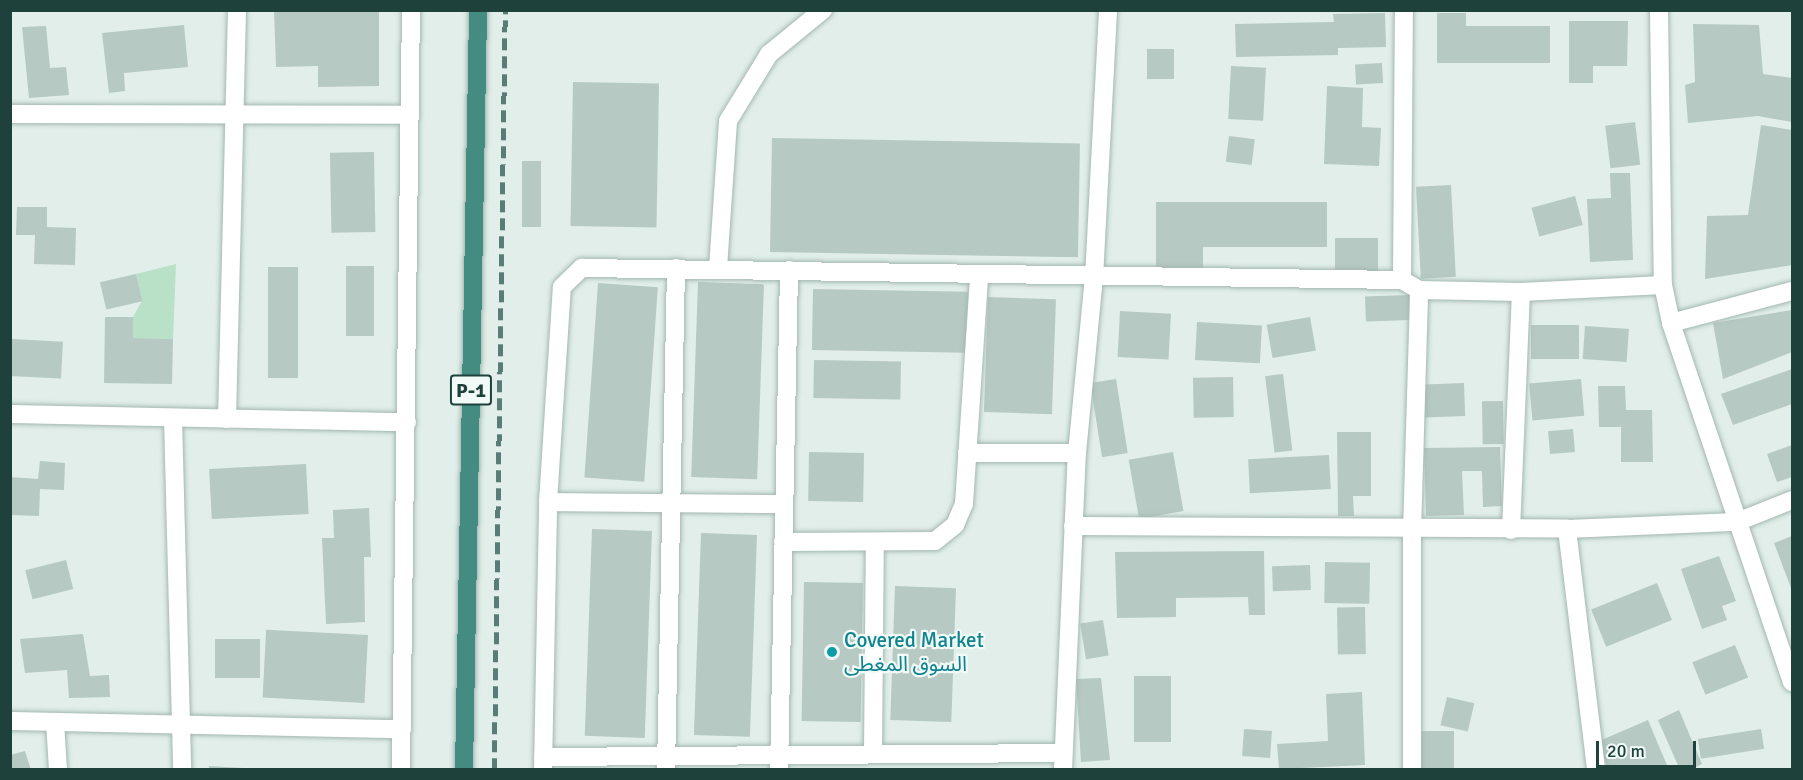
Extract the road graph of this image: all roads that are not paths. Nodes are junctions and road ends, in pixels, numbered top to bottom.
1 (237, 10) edge
2 (411, 10) edge
3 (478, 10) edge
4 (823, 10) edge
5 (1108, 10) edge
6 (1404, 10) edge
7 (1659, 10) edge
8 (234, 111) junction
9 (10, 114) edge
10 (408, 115) junction
11 (676, 268) junction
12 (718, 268) junction
13 (789, 270) junction
14 (979, 276) junction
15 (1094, 279) junction
16 (1402, 280) junction
17 (1663, 285) junction
18 (1419, 290) junction
19 (1792, 291) edge
20 (1521, 292) junction
21 (1671, 323) junction
22 (10, 414) edge
23 (173, 419) junction
24 (227, 419) junction
25 (407, 422) junction
26 (967, 453) junction
27 (1077, 453) junction
28 (1792, 500) edge
29 (548, 502) junction
30 (674, 503) junction
31 (784, 504) junction
32 (1737, 522) junction
33 (1073, 526) junction
34 (1568, 529) junction
35 (1512, 530) junction
36 (1412, 532) junction
37 (783, 542) junction
38 (875, 544) junction
39 (1792, 682) edge
40 (10, 721) edge
41 (55, 722) junction
42 (180, 725) junction
43 (402, 729) junction
44 (873, 754) junction
45 (1063, 761) edge
46 (779, 762) edge
47 (849, 762) edge
48 (543, 763) edge
49 (667, 763) edge
50 (58, 770) edge
51 (182, 770) edge
52 (401, 770) edge
53 (464, 770) edge
54 (1412, 770) edge
55 (1596, 770) edge

1 - 8 street
2 - 10 street
3 - 53 highway, P-1
4 - 12 street
5 - 15 street
6 - 16 street
7 - 17 street
8 - 9 street
8 - 10 street
8 - 24 street
10 - 25 street
11 - 12 street
11 - 29 street
11 - 30 street
12 - 13 street
13 - 14 street
13 - 31 street
14 - 15 street
14 - 26 street
15 - 16 street
15 - 27 street
16 - 18 street
17 - 20 street
17 - 21 street
18 - 20 street
18 - 36 street
19 - 21 street
20 - 35 street
21 - 32 street
22 - 23 street
23 - 24 street
23 - 42 street
24 - 25 street
25 - 43 street
26 - 27 street
26 - 38 street
27 - 33 street
28 - 32 street
29 - 30 street
29 - 48 street
30 - 31 street
30 - 49 street
31 - 37 street
32 - 34 street
32 - 39 street
33 - 36 street
33 - 45 street
34 - 35 street
34 - 55 street
35 - 36 street
36 - 54 street
37 - 38 street
37 - 46 street
38 - 44 street
40 - 41 street
41 - 42 street
41 - 50 street
42 - 43 street
42 - 51 street
43 - 52 street
44 - 45 street
44 - 47 street
46 - 47 street
46 - 49 street
48 - 49 street

